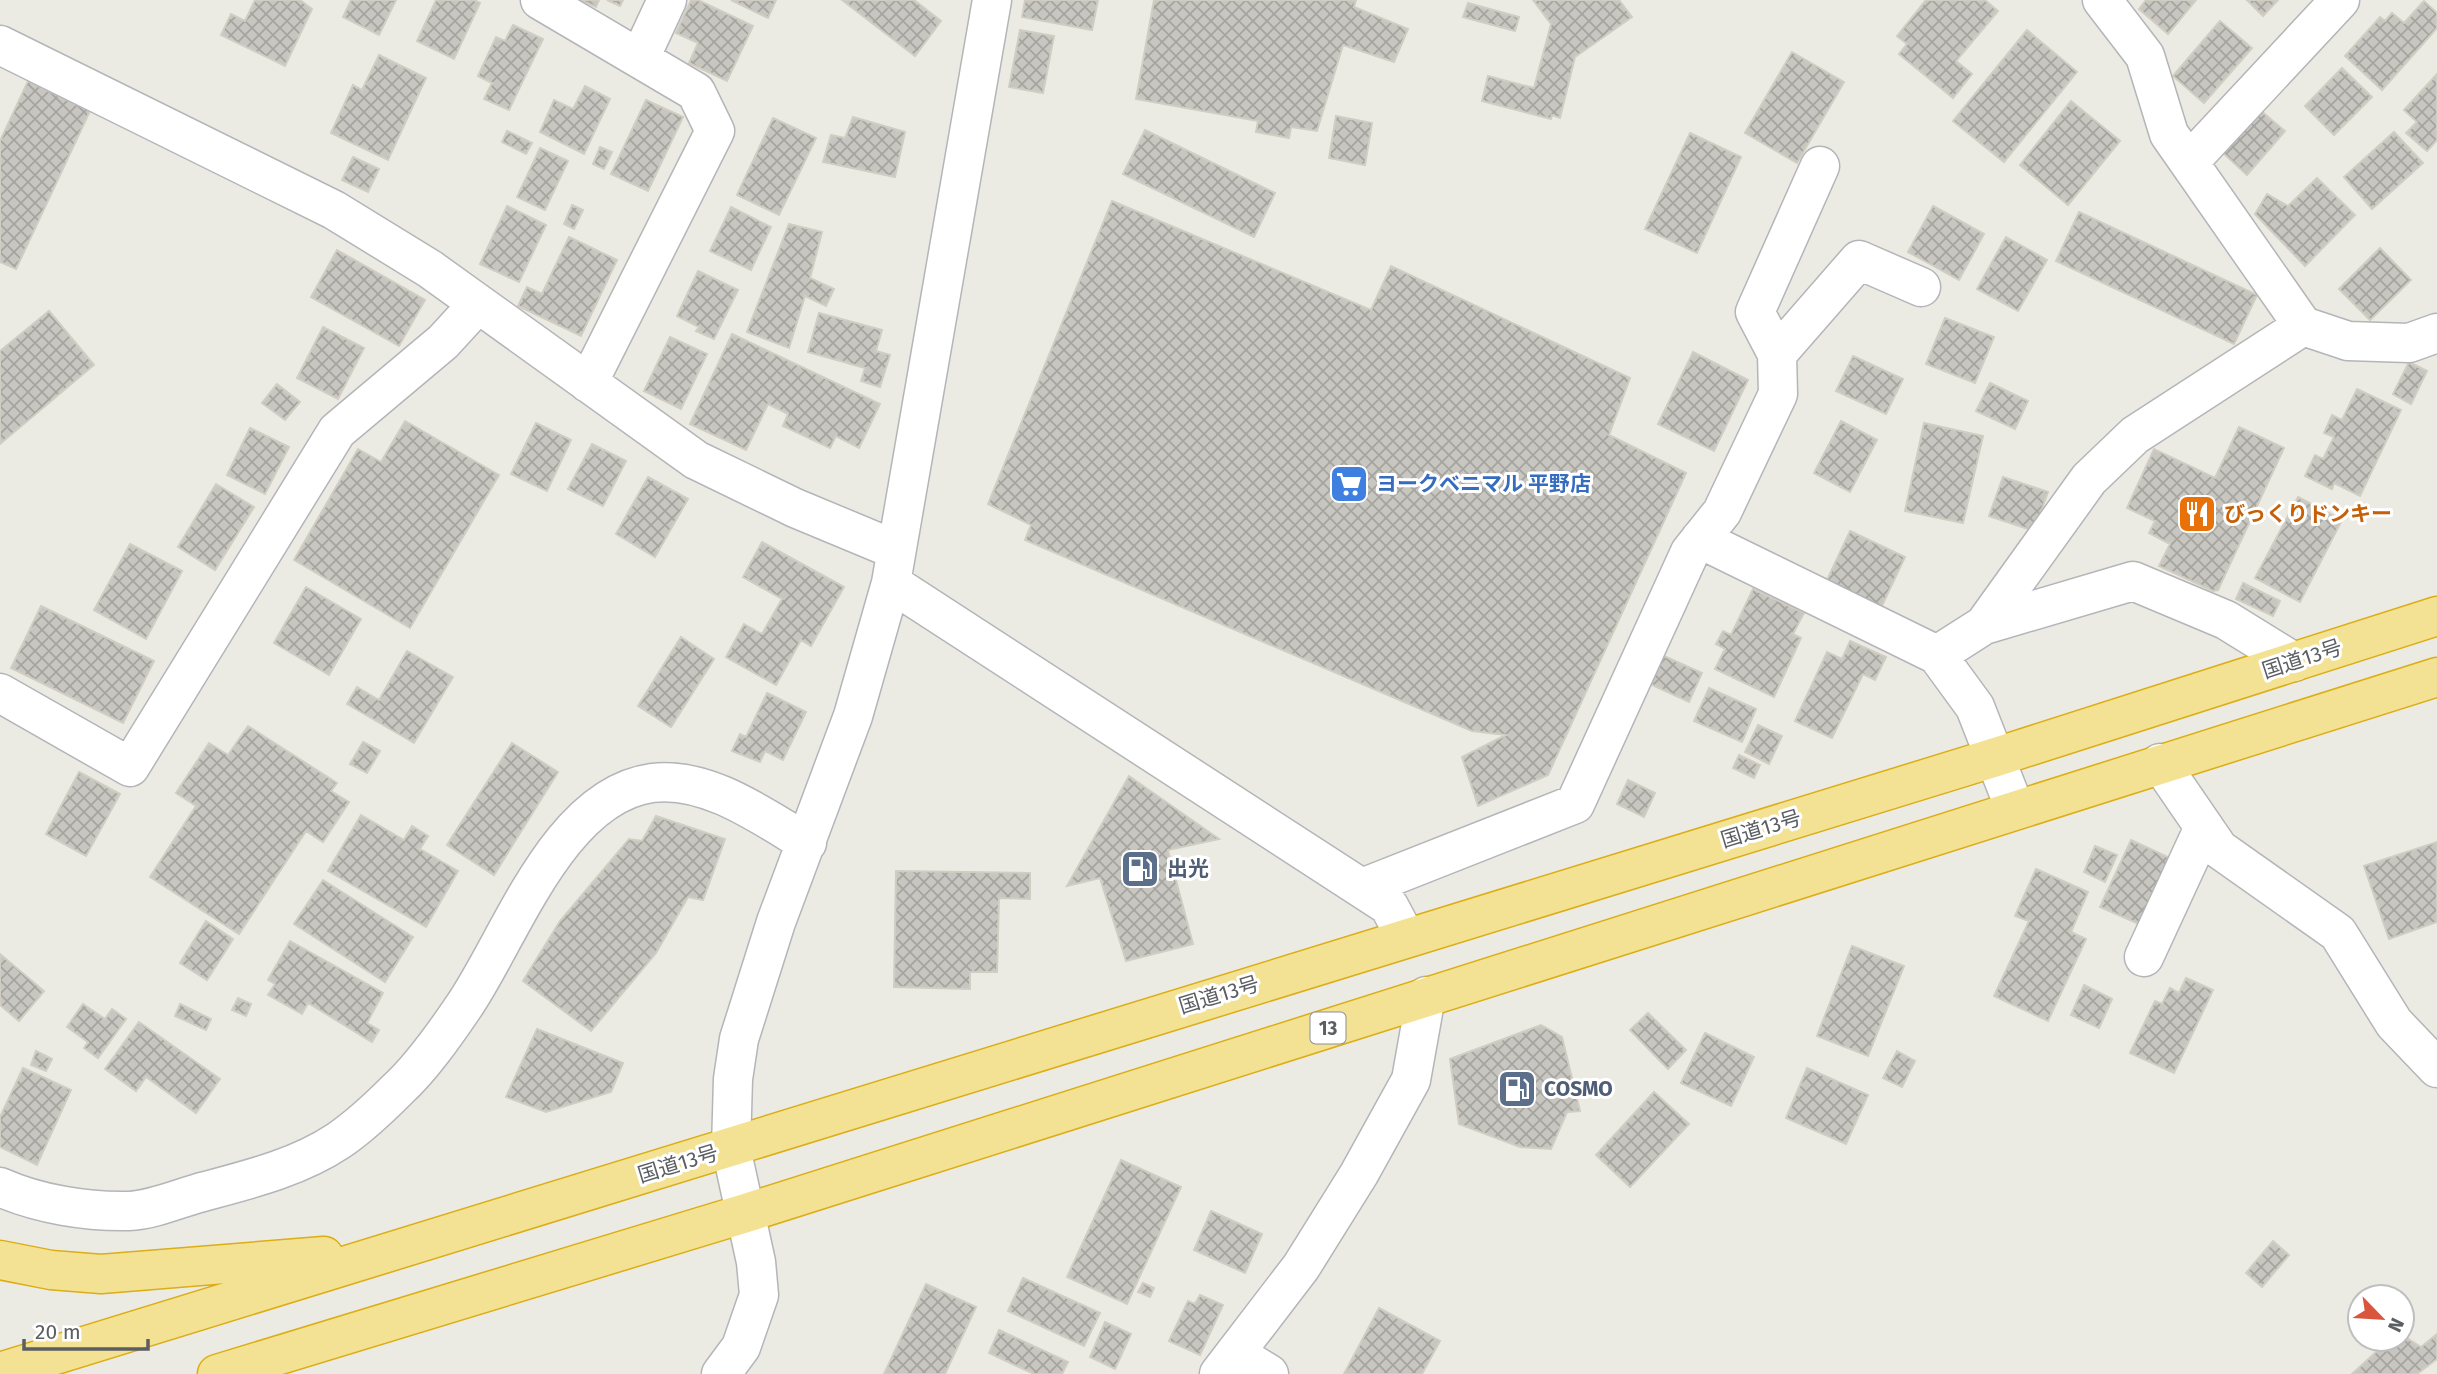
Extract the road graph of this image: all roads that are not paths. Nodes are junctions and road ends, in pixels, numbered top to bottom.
1 (540, 0) edge
2 (667, 0) edge
3 (992, 0) edge
4 (2102, 0) edge
5 (2340, 0) edge
6 (0, 45) edge
7 (640, 58) junction
8 (2189, 162) junction
9 (1820, 166) dead end
10 (1921, 287) dead end
11 (477, 305) junction
12 (2303, 326) junction
13 (2437, 332) edge
14 (1777, 354) junction
15 (588, 383) junction
16 (1700, 539) junction
17 (893, 567) junction
18 (2437, 616) edge
19 (1983, 625) junction
20 (1937, 655) junction
21 (2294, 662) junction
22 (2437, 677) edge
23 (0, 693) edge
24 (1996, 757) junction
25 (2160, 763) junction
26 (2015, 809) junction
27 (2204, 827) junction
28 (807, 842) junction
29 (1362, 888) junction
30 (1406, 938) junction
31 (2144, 957) dead end
32 (1426, 996) junction
33 (2437, 1068) edge
34 (731, 1148) junction
35 (0, 1187) edge
36 (746, 1213) junction
37 (382, 1253) junction
38 (0, 1260) edge
39 (1227, 1364) edge
40 (0, 1372) edge
41 (217, 1374) edge
42 (721, 1374) edge
43 (1269, 1374) edge

1 - 7 street
2 - 7 street
3 - 17 street
4 - 8 street
5 - 8 street
6 - 11 street
7 - 15 street
8 - 12 street
9 - 14 street
10 - 14 street
11 - 15 street
11 - 23 street
12 - 13 street
12 - 19 street
14 - 16 street
15 - 17 street
16 - 20 street
16 - 29 street
17 - 28 street
17 - 29 street
18 - 21 highway, 国道13号
19 - 20 street
19 - 21 street
20 - 24 street
21 - 24 highway, 国道13号
22 - 25 highway, 13
24 - 26 street
24 - 30 highway, 国道13号
25 - 26 highway, 13
25 - 27 street
26 - 32 highway, 13
27 - 31 street
27 - 33 street
28 - 34 street
28 - 35 street
29 - 30 street
30 - 34 highway, 国道13号
32 - 36 highway, 13
32 - 39 street
34 - 36 street
34 - 37 highway, 国道13号
36 - 41 highway, 13
36 - 42 street
37 - 38 highway
37 - 40 highway, 国道13号
39 - 43 street

